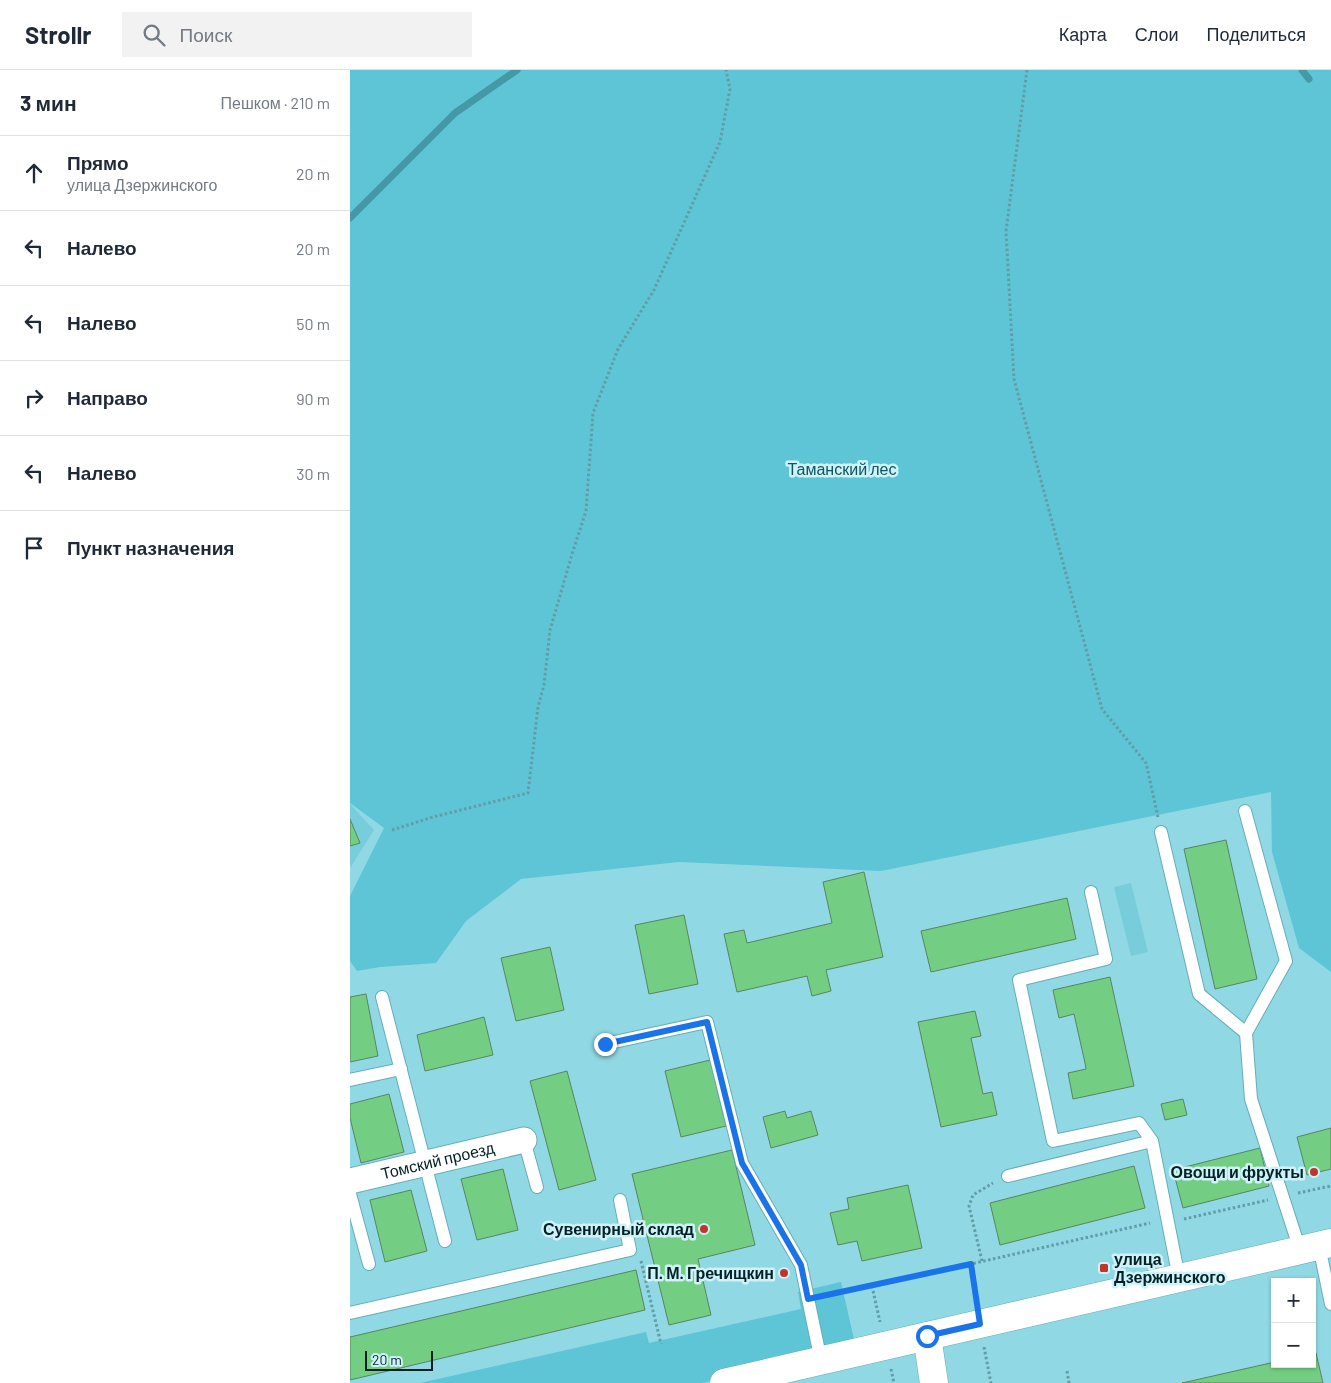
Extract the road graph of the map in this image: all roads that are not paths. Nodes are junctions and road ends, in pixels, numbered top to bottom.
1 (1245, 811) dead end
2 (1161, 832) road end
3 (1091, 892) dead end
4 (382, 997) dead end
5 (1246, 1033) junction
6 (605, 1044) dead end
7 (401, 1069) junction
8 (350, 1080) edge
9 (524, 1140) joint
10 (1152, 1141) junction
11 (425, 1164) junction
12 (1008, 1176) road end
13 (350, 1181) edge
14 (537, 1187) dead end
15 (350, 1194) edge
16 (620, 1200) dead end
17 (445, 1241) dead end
18 (1317, 1247) edge
19 (368, 1264) dead end
20 (1179, 1278) junction
21 (1331, 1304) edge
22 (350, 1313) edge
23 (927, 1336) junction
24 (821, 1362) junction
25 (724, 1383) edge
26 (934, 1383) edge

1 - 5 lane
2 - 5 lane
3 - 10 lane
4 - 7 lane
5 - 18 lane
6 - 24 lane
7 - 8 lane
7 - 11 lane
9 - 11 street, Томский проезд
9 - 14 lane
10 - 12 lane
10 - 20 lane
11 - 13 street, Томский проезд
11 - 17 lane
15 - 19 lane
16 - 22 lane
18 - 20 street
18 - 21 lane
20 - 23 street
23 - 24 street
23 - 26 street
24 - 25 street

